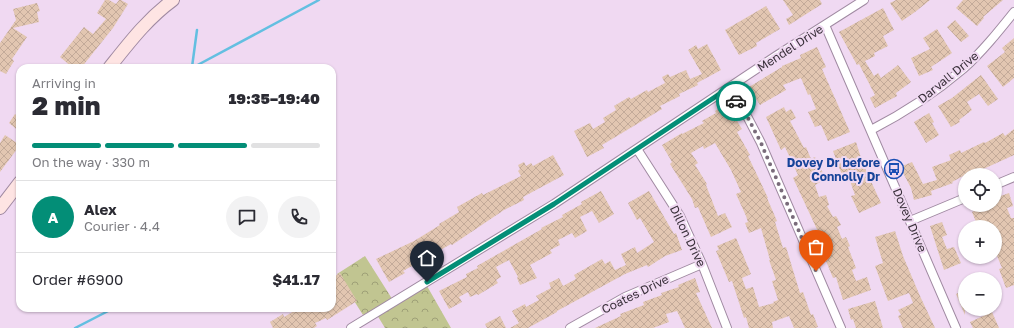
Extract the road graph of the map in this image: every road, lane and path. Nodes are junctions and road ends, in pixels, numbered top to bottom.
1 (173, 0) edge
2 (864, 0) edge
3 (1014, 12) edge
4 (825, 25) junction
5 (112, 64) edge
6 (727, 89) junction
7 (871, 130) junction
8 (637, 149) junction
9 (1014, 177) edge
10 (1002, 182) edge
11 (16, 187) edge
12 (958, 201) edge
13 (0, 208) edge
14 (910, 221) junction
15 (702, 264) junction
16 (351, 328) edge
17 (570, 328) edge
18 (727, 328) edge
19 (841, 328) edge
20 (956, 328) edge

1 - 5 street
2 - 4 street, Mendel Drive
3 - 7 street, Darvall Drive
4 - 6 street, Mendel Drive
4 - 7 street, Dovey Drive
6 - 8 street, Mendel Drive
6 - 19 street
7 - 14 street, Dovey Drive
8 - 15 street, Dillon Drive
8 - 16 street, Mendel Drive
9 - 10 street
11 - 13 street
12 - 14 street
14 - 20 street, Dovey Drive
15 - 17 street, Coates Drive
15 - 18 street, Dillon Drive

